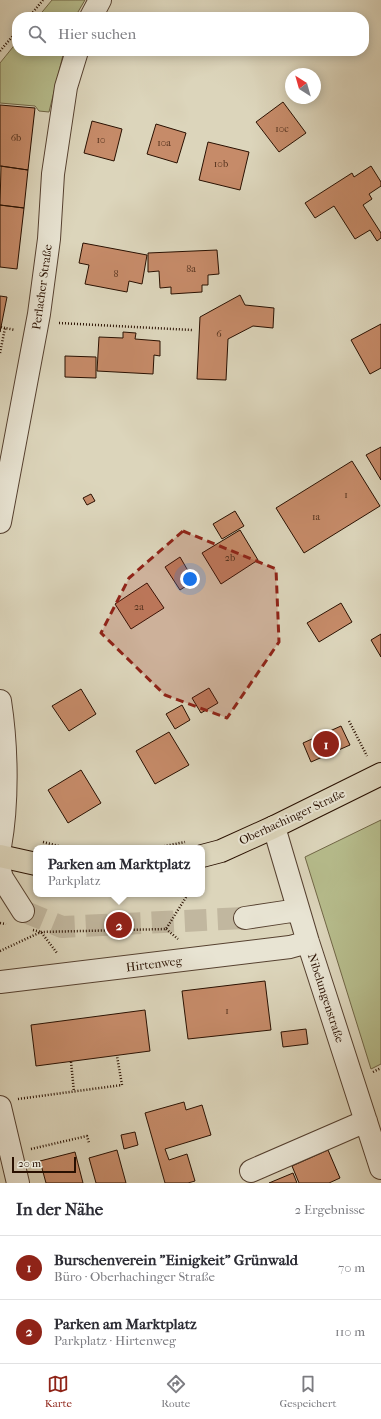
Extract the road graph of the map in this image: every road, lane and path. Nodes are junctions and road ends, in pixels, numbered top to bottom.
1 (43, 0) edge
2 (100, 0) edge
3 (33, 12) edge
4 (94, 12) edge
5 (12, 37) edge
6 (0, 51) edge
7 (76, 56) edge
8 (37, 322) junction
9 (1, 327) edge
10 (5, 328) dead end
11 (192, 330) dead end
12 (0, 522) edge
13 (0, 701) edge
14 (349, 721) dead end
15 (367, 756) dead end
16 (381, 774) edge
17 (274, 827) junction
18 (42, 842) dead end
19 (54, 845) edge
20 (0, 847) edge
21 (205, 855) edge
22 (0, 856) edge
23 (33, 863) edge
24 (0, 871) edge
25 (186, 897) edge
26 (298, 910) junction
27 (23, 911) tunnel mouth
28 (244, 918) tunnel mouth
29 (308, 942) junction
30 (0, 950) edge
31 (0, 982) edge
32 (117, 1056) dead end
33 (71, 1062) dead end
34 (74, 1092) junction
35 (7, 1103) edge
36 (366, 1121) junction
37 (89, 1143) dead end
38 (11, 1154) junction
39 (381, 1168) edge
40 (251, 1172) dead end
41 (18, 1183) edge

1 - 3 path
2 - 4 street
5 - 6 path
7 - 8 street, Perlacher Straße
8 - 11 path
8 - 12 street, Perlacher Straße
9 - 10 path
13 - 20 street
14 - 15 path
16 - 17 main road, Oberhachinger Straße
17 - 21 main road, Oberhachinger Straße
17 - 26 street, Nibelungenstraße
18 - 19 path
22 - 23 main road
24 - 27 street
25 - 30 path
26 - 28 street
26 - 29 street, Nibelungenstraße
29 - 31 street, Hirtenweg
29 - 36 street, Nibelungenstraße
32 - 34 path
33 - 34 path
34 - 35 path
35 - 38 street
36 - 39 street, Nibelungenstraße
36 - 40 street
37 - 38 path
38 - 41 street

